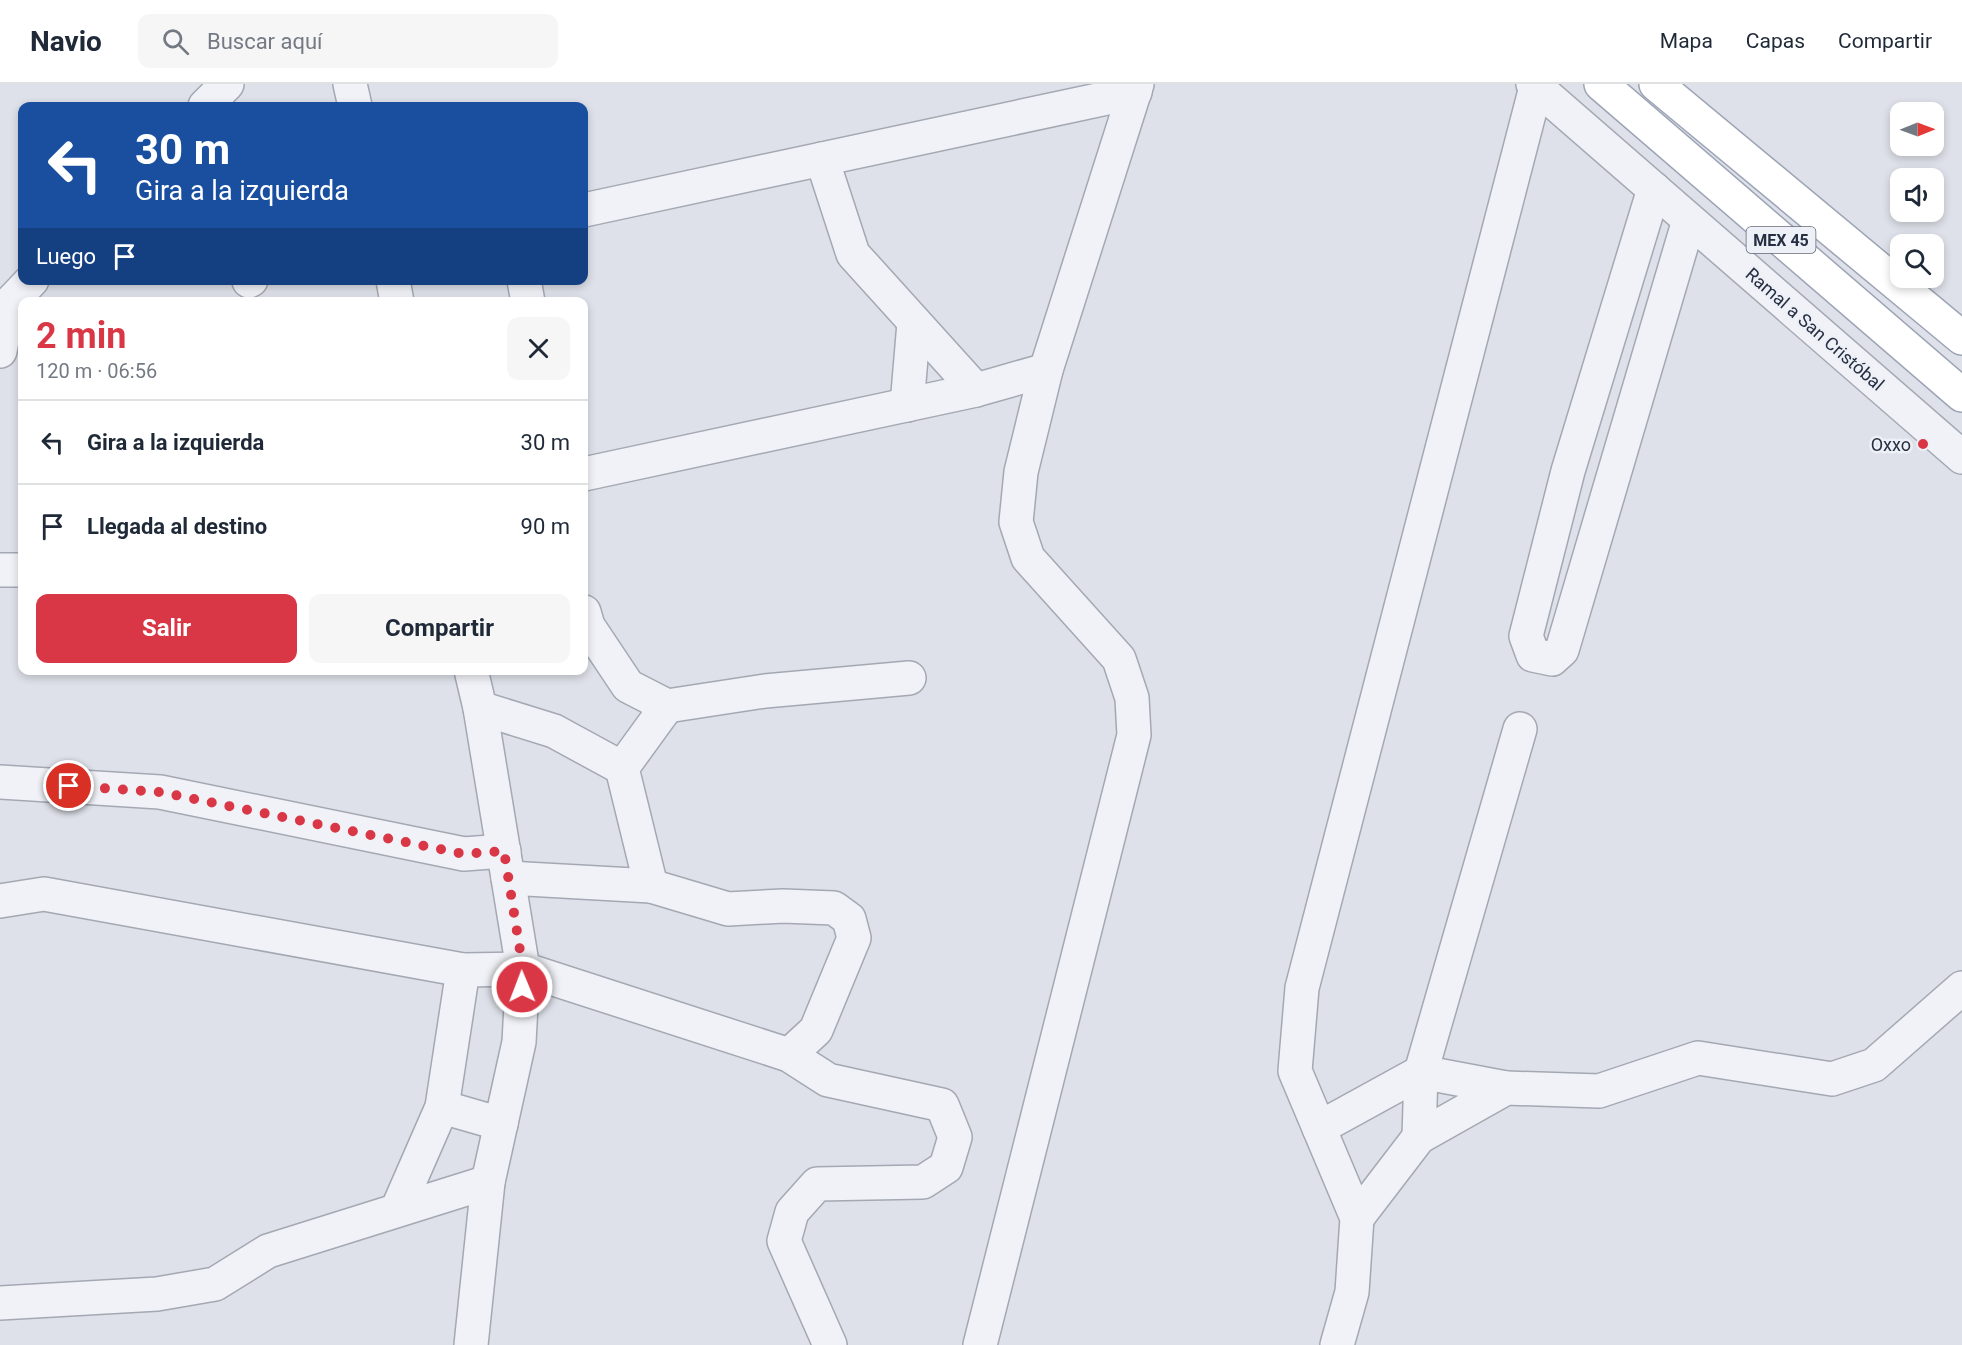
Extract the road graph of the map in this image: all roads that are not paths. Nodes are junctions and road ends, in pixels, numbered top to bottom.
1 (227, 84) edge
2 (350, 84) edge
3 (1601, 84) edge
4 (1656, 84) edge
5 (1535, 85) edge
6 (1136, 88) edge
7 (209, 102) edge
8 (354, 102) edge
9 (822, 159) junction
10 (1654, 189) junction
11 (588, 209) edge
12 (1689, 219) junction
13 (26, 285) edge
14 (4, 302) edge
15 (914, 323) junction
16 (1962, 338) edge
17 (0, 351) edge
18 (1046, 370) junction
19 (976, 390) junction
20 (1962, 395) edge
21 (907, 405) junction
22 (1962, 457) edge
23 (588, 473) edge
24 (0, 570) edge
25 (18, 570) edge
26 (588, 626) edge
27 (472, 675) edge
28 (909, 678) dead end
29 (667, 706) junction
30 (480, 708) junction
31 (1520, 729) dead end
32 (622, 768) junction
33 (0, 782) edge
34 (506, 864) junction
35 (651, 886) junction
36 (0, 901) edge
37 (523, 969) junction
38 (463, 970) junction
39 (1962, 988) edge
40 (789, 1055) junction
41 (1421, 1072) junction
42 (1506, 1088) junction
43 (442, 1107) junction
44 (501, 1124) junction
45 (1319, 1128) junction
46 (1419, 1137) junction
47 (488, 1182) junction
48 (398, 1210) junction
49 (1357, 1218) junction
50 (0, 1303) edge
51 (471, 1345) edge
52 (830, 1345) edge
53 (980, 1345) edge
54 (1337, 1345) edge

1 - 7 street
2 - 8 street
3 - 20 main road, MEX 45
4 - 16 main road, MEX 45
5 - 10 street, Ramal a San Cristóbal
5 - 45 street
6 - 9 street
6 - 18 street
9 - 11 street
9 - 15 street
10 - 12 street, Ramal a San Cristóbal
10 - 12 street
12 - 22 street, Ramal a San Cristóbal
13 - 14 street
14 - 17 street
15 - 19 street
15 - 21 street
18 - 19 street
18 - 53 street
19 - 21 street
21 - 23 street
24 - 25 street
26 - 29 street
27 - 30 street
28 - 29 street
29 - 32 street
30 - 32 street
30 - 34 street
31 - 41 street
32 - 35 street
33 - 34 street
34 - 35 street
34 - 37 street
35 - 40 street
36 - 38 street
37 - 38 street
37 - 40 street
37 - 44 street
38 - 43 street
39 - 42 street
40 - 52 street
41 - 42 street
41 - 45 street
41 - 46 street
42 - 46 street
43 - 44 street
43 - 48 street
44 - 47 street
45 - 49 street
46 - 49 street
47 - 48 street
47 - 51 street
48 - 50 street
49 - 54 street

